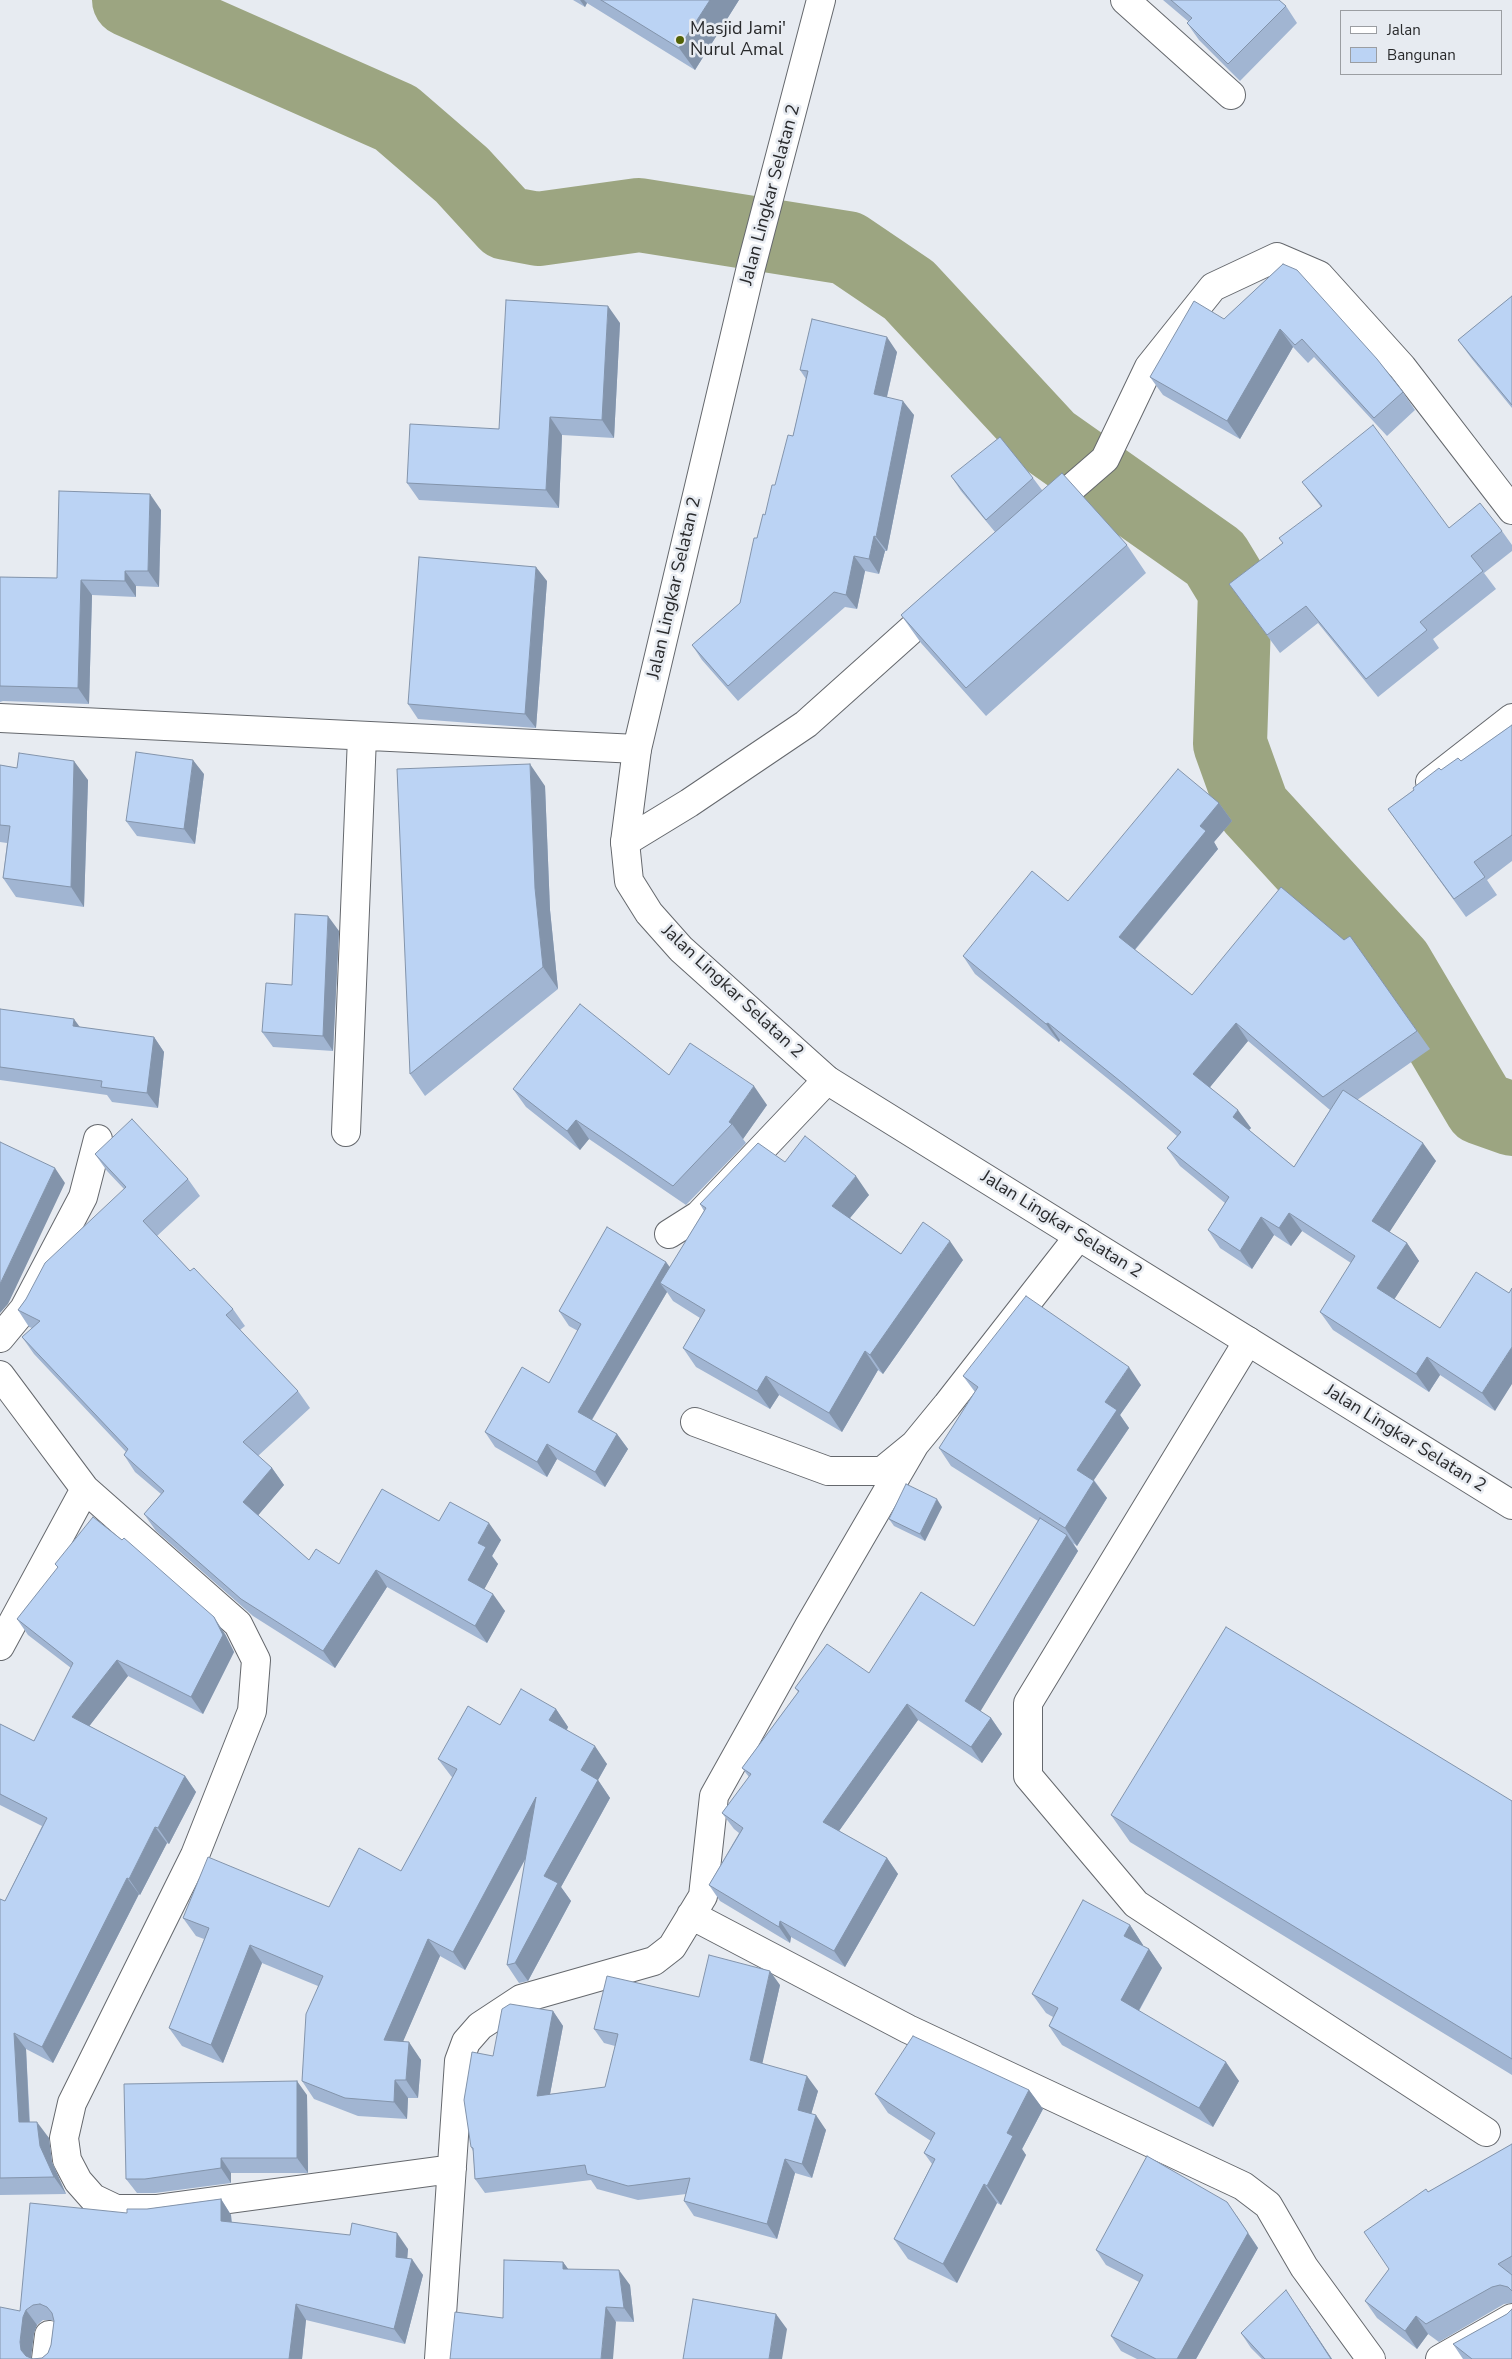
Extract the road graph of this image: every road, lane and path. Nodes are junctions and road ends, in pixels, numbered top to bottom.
1 (821, 0) edge
2 (1125, 0) edge
3 (1231, 95) dead end
4 (1512, 510) edge
5 (1024, 530) edge
6 (958, 588) edge
7 (0, 718) edge
8 (1512, 718) edge
9 (362, 737) junction
10 (638, 749) junction
11 (1407, 800) edge
12 (625, 842) junction
13 (827, 1080) junction
14 (346, 1132) dead end
15 (98, 1139) dead end
16 (669, 1234) dead end
17 (1079, 1236) junction
18 (0, 1338) edge
19 (1248, 1341) junction
20 (0, 1375) edge
21 (695, 1422) dead end
22 (915, 1444) junction
23 (85, 1490) junction
24 (1512, 1505) edge
25 (0, 1646) edge
26 (691, 1915) junction
27 (1486, 2132) dead end
28 (452, 2169) junction
29 (1512, 2318) edge
30 (439, 2359) edge
31 (1371, 2359) edge
32 (1440, 2359) edge

1 - 10 main road, Jalan Lingkar Selatan 2
2 - 3 main road
4 - 5 main road
6 - 12 main road
7 - 9 main road
8 - 11 main road
9 - 10 main road
9 - 14 main road
10 - 12 main road, Jalan Lingkar Selatan 2
12 - 13 main road, Jalan Lingkar Selatan 2
13 - 16 main road
13 - 17 main road, Jalan Lingkar Selatan 2
15 - 18 main road
17 - 19 main road, Jalan Lingkar Selatan 2
17 - 22 main road
19 - 24 main road, Jalan Lingkar Selatan 2
19 - 27 main road
20 - 23 main road
21 - 22 main road
22 - 26 main road
23 - 25 main road
23 - 28 main road
26 - 28 main road
26 - 31 main road
28 - 30 main road
29 - 32 main road

